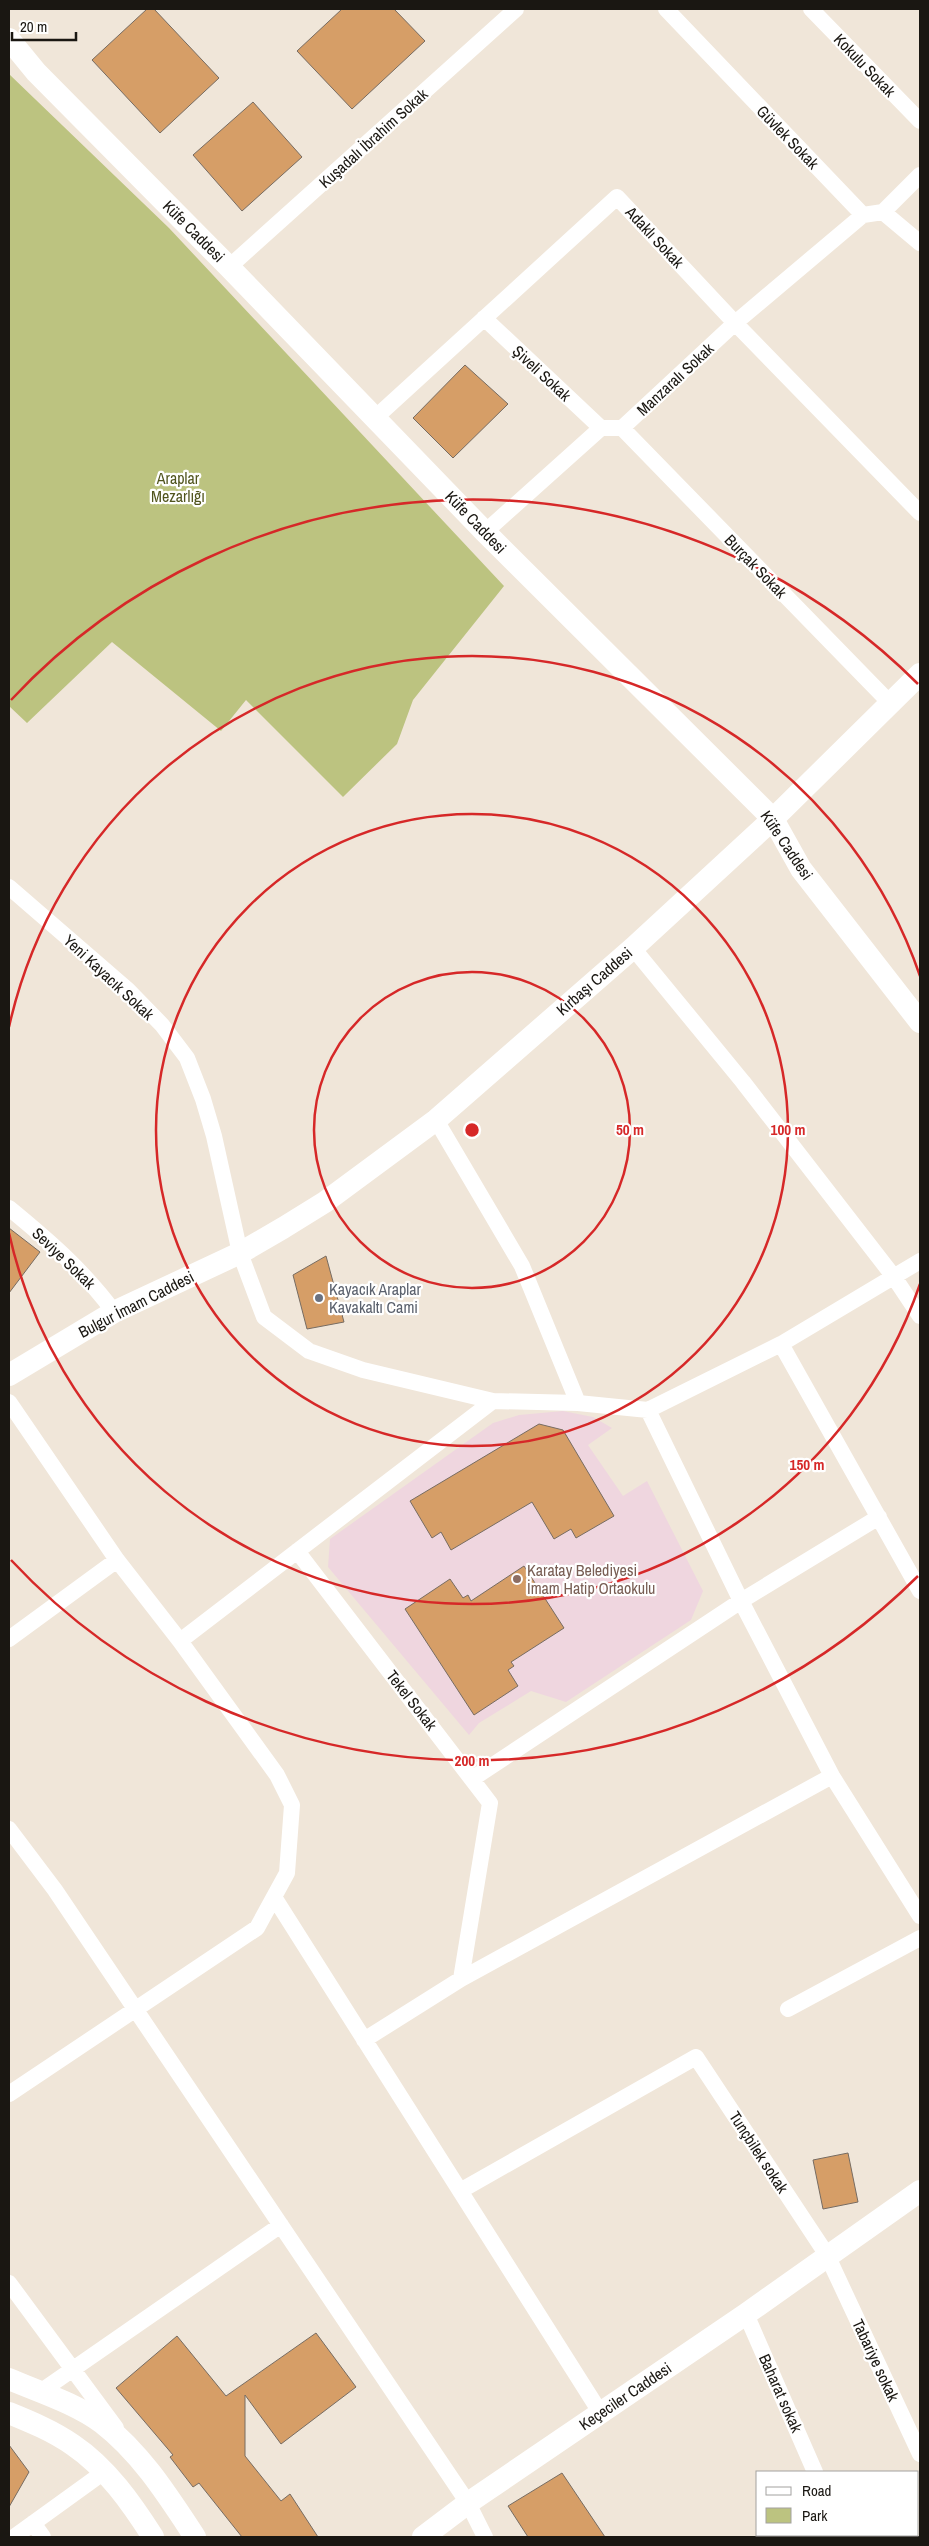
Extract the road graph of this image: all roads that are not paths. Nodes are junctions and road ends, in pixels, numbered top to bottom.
1 (516, 9) edge
2 (666, 9) edge
3 (810, 9) edge
4 (9, 39) edge
5 (920, 120) edge
6 (920, 175) edge
7 (883, 212) junction
8 (863, 215) junction
9 (920, 243) edge
10 (229, 267) junction
11 (484, 318) junction
12 (735, 323) junction
13 (375, 418) junction
14 (601, 428) junction
15 (622, 428) junction
16 (920, 514) edge
17 (485, 532) junction
18 (920, 674) edge
19 (891, 704) junction
20 (773, 819) junction
21 (9, 887) edge
22 (633, 948) junction
23 (920, 1022) edge
24 (436, 1120) junction
25 (9, 1208) edge
26 (240, 1253) junction
27 (920, 1260) edge
28 (894, 1277) junction
29 (114, 1312) junction
30 (920, 1316) edge
31 (782, 1344) junction
32 (9, 1375) edge
33 (493, 1401) junction
34 (9, 1402) edge
35 (578, 1403) junction
36 (648, 1410) junction
37 (879, 1517) junction
38 (297, 1551) junction
39 (117, 1560) junction
40 (920, 1591) edge
41 (741, 1601) junction
42 (9, 1639) edge
43 (180, 1641) junction
44 (832, 1776) junction
45 (472, 1779) junction
46 (9, 1829) edge
47 (274, 1897) junction
48 (920, 1916) edge
49 (920, 1938) edge
50 (461, 1979) junction
51 (135, 2009) junction
52 (788, 2009) dead end
53 (364, 2040) junction
54 (9, 2094) edge
55 (460, 2191) junction
56 (920, 2191) edge
57 (281, 2225) junction
58 (827, 2256) junction
59 (9, 2283) edge
60 (746, 2314) junction
61 (73, 2370) junction
62 (9, 2379) edge
63 (40, 2392) junction
64 (600, 2412) junction
65 (9, 2413) edge
66 (134, 2452) junction
67 (920, 2454) edge
68 (815, 2471) edge
69 (104, 2472) junction
70 (468, 2503) junction
71 (33, 2524) junction
72 (14, 2537) edge
73 (43, 2537) edge
74 (153, 2537) edge
75 (195, 2537) edge
76 (423, 2537) edge
77 (485, 2537) edge

1 - 10 street, Kuşadalı İbrahim Sokak
2 - 8 street, Güvlek Sokak
3 - 5 street, Kokulu Sokak
4 - 10 street, Küfe Caddesi
6 - 7 street
7 - 8 street
7 - 9 street
8 - 12 street, Manzaralı Sokak
10 - 13 street, Küfe Caddesi
11 - 12 street, Adaklı Sokak
11 - 13 street, Adaklı Sokak
11 - 14 street, Şiveli Sokak
12 - 15 street, Manzaralı Sokak
12 - 16 street, Adaklı Sokak
13 - 17 street, Küfe Caddesi
14 - 15 street, Manzaralı Sokak
14 - 17 street
15 - 19 street, Burçak Sokak
17 - 20 street, Küfe Caddesi
18 - 19 street, Kırbaşı Caddesi
19 - 20 street, Kırbaşı Caddesi
20 - 22 street, Kırbaşı Caddesi
20 - 23 street, Küfe Caddesi
21 - 26 street, Yeni Kayacık Sokak
22 - 24 street, Kırbaşı Caddesi
22 - 28 street
24 - 26 street, Kırbaşı Caddesi
24 - 35 street
25 - 29 street, Seviye Sokak
26 - 29 street, Bulgur İmam Caddesi
26 - 33 street, Yeni Kayacık Sokak
27 - 28 street
28 - 30 street
28 - 31 street
29 - 32 street, Bulgur İmam Caddesi
31 - 36 street
31 - 37 street
33 - 35 street, Yeni Kayacık Sokak
33 - 38 street
34 - 39 street
35 - 36 street, Yeni Kayacık Sokak
36 - 41 street
37 - 40 street
37 - 41 street
38 - 43 street
38 - 45 street, Tekel Sokak
39 - 42 street
39 - 43 street
41 - 44 street
41 - 45 street
43 - 47 street
44 - 48 street
44 - 50 street
45 - 50 street, Tekel Sokak
46 - 51 street
47 - 51 street
47 - 53 street
49 - 52 street
50 - 53 street
51 - 54 street
51 - 57 street
53 - 55 street
55 - 58 street, Tunçbilek sokak
55 - 64 street
56 - 58 street, Keçeciler Caddesi
57 - 61 street
57 - 70 street
58 - 60 street, Keçeciler Caddesi
58 - 67 street, Tabariye sokak
59 - 61 street
60 - 64 street, Keçeciler Caddesi
60 - 68 street, Baharat sokak
61 - 63 street
61 - 66 street
62 - 63 street
63 - 66 street
64 - 70 street, Keçeciler Caddesi
65 - 69 street
66 - 75 street
69 - 71 street
69 - 74 street
70 - 76 street, Keçeciler Caddesi
70 - 77 street
71 - 72 street
71 - 73 street

